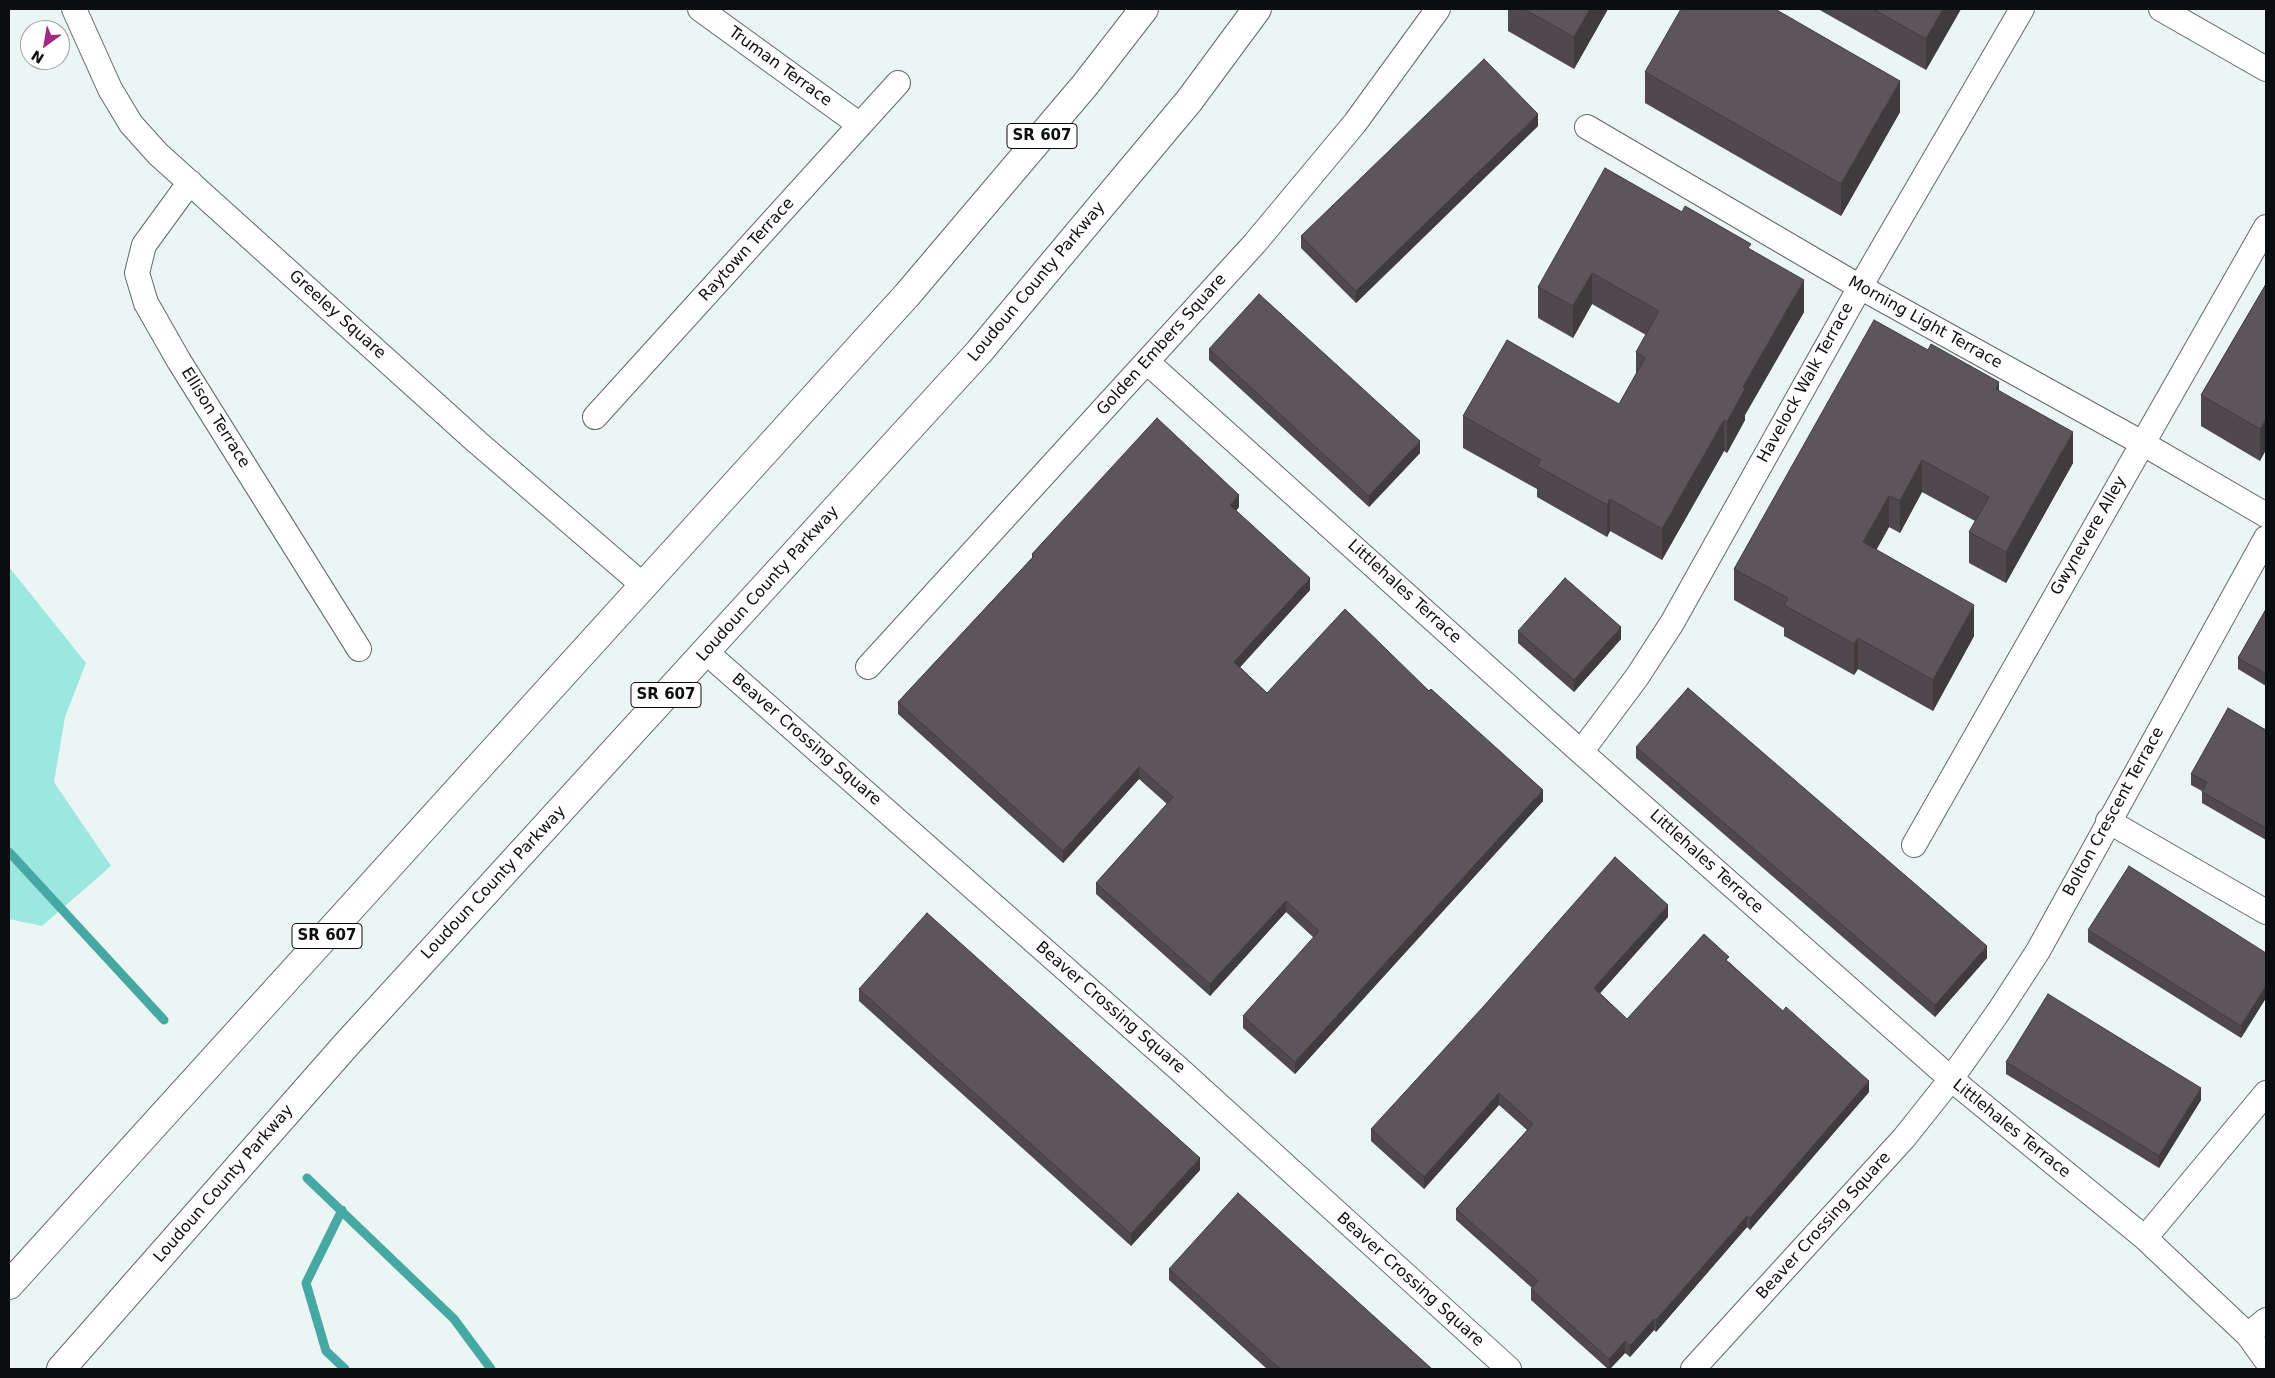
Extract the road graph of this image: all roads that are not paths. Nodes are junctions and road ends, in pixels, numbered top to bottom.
1 (700, 9) edge
2 (1144, 9) edge
3 (1257, 9) edge
4 (1438, 9) edge
5 (2022, 9) edge
6 (2161, 9) edge
7 (79, 10) edge
8 (2266, 69) edge
9 (898, 83) dead end
10 (860, 125) junction
11 (1587, 127) dead end
12 (190, 182) junction
13 (2266, 228) edge
14 (1860, 287) junction
15 (1147, 362) junction
16 (595, 417) dead end
17 (2142, 443) junction
18 (2266, 515) edge
19 (2266, 538) edge
20 (644, 586) junction
21 (359, 649) dead end
22 (706, 652) junction
23 (868, 667) dead end
24 (1581, 752) junction
25 (2108, 821) junction
26 (1914, 844) dead end
27 (2266, 912) edge
28 (1951, 1079) junction
29 (2266, 1093) edge
30 (2145, 1238) junction
31 (9, 1285) edge
32 (2266, 1320) edge
33 (2248, 1335) junction
34 (2266, 1360) edge
35 (61, 1369) edge
36 (1509, 1369) edge
37 (1693, 1369) edge

1 - 10 street, Truman Terrace
2 - 20 main road, SR 607
3 - 22 main road, Loudoun County Parkway / SR 607
4 - 15 street, Golden Embers Square
5 - 14 street, Havelock Walk Terrace
6 - 8 street
7 - 12 street, Greeley Square
9 - 10 street, Raytown Terrace
10 - 16 street, Raytown Terrace
11 - 14 street, Morning Light Terrace
12 - 20 street, Greeley Square
12 - 21 street, Ellison Terrace
13 - 17 street, Gwynevere Alley
14 - 17 street, Morning Light Terrace
14 - 24 street, Havelock Walk Terrace
15 - 23 street, Golden Embers Square
15 - 24 street, Littlehales Terrace
17 - 18 street, Morning Light Terrace
17 - 26 street, Gwynevere Alley
19 - 25 street, Bolton Crescent Terrace
20 - 31 main road, SR 607
22 - 35 main road, Loudoun County Parkway / SR 607
22 - 36 street, Beaver Crossing Square
24 - 28 street, Littlehales Terrace
25 - 27 street
25 - 28 street, Bolton Crescent Terrace
28 - 30 street, Littlehales Terrace
28 - 37 street, Beaver Crossing Square
29 - 30 street
30 - 33 street, Littlehales Terrace
32 - 33 street
33 - 34 street, Littlehales Terrace

